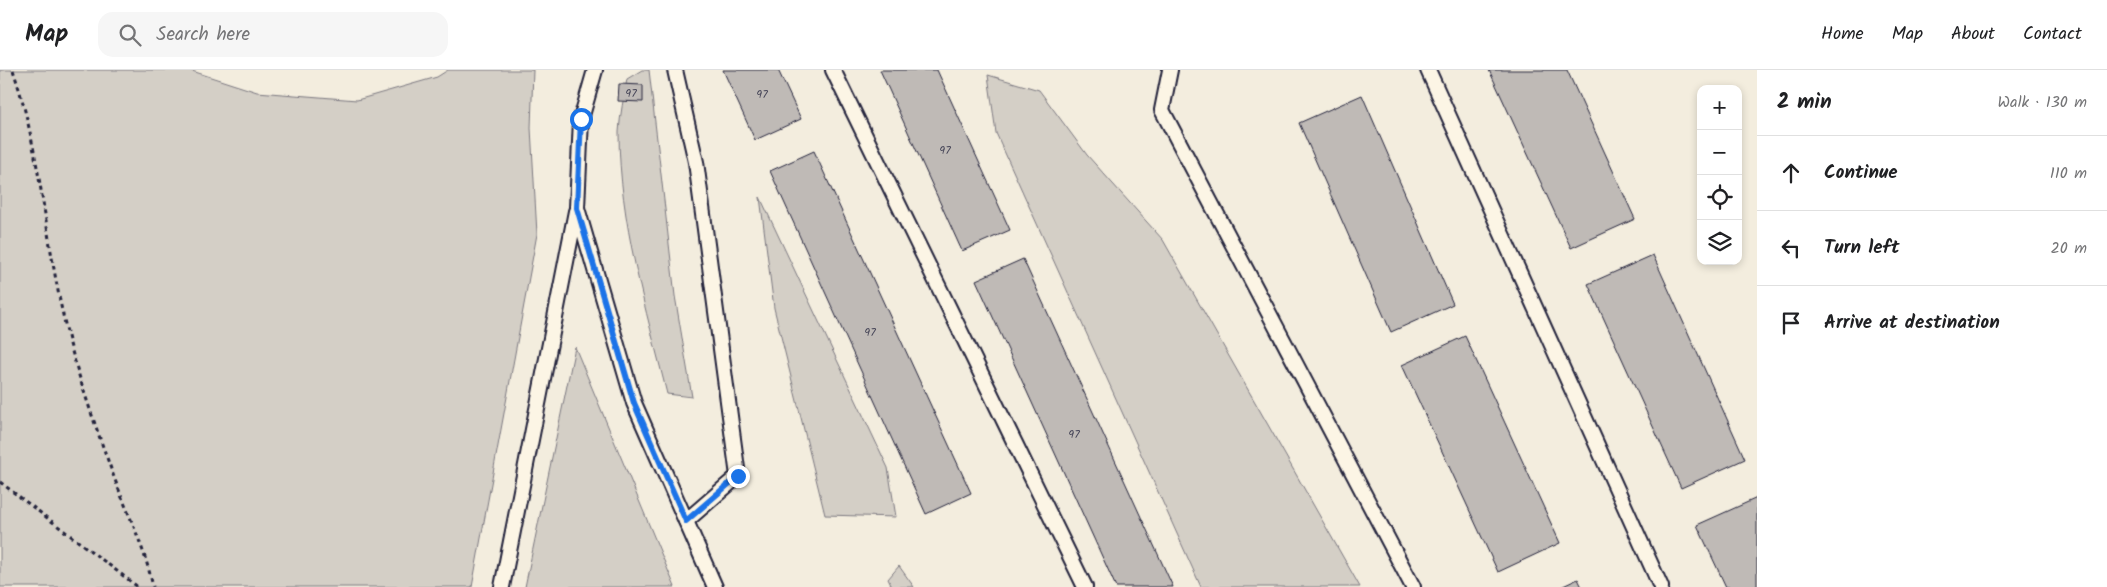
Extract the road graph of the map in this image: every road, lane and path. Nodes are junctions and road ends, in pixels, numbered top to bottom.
1 (13, 70) edge
2 (595, 70) edge
3 (675, 70) edge
4 (833, 70) edge
5 (1170, 70) edge
6 (1428, 70) edge
7 (577, 208) junction
8 (0, 482) edge
9 (686, 521) junction
10 (138, 587) edge
11 (153, 587) edge
12 (502, 587) edge
13 (715, 587) edge
14 (1085, 587) edge
15 (1414, 587) edge
16 (1661, 587) edge

1 - 11 path
2 - 7 lane
3 - 9 lane
4 - 14 lane
5 - 15 lane
6 - 16 lane
7 - 9 lane
7 - 12 lane
8 - 10 path
9 - 13 lane

